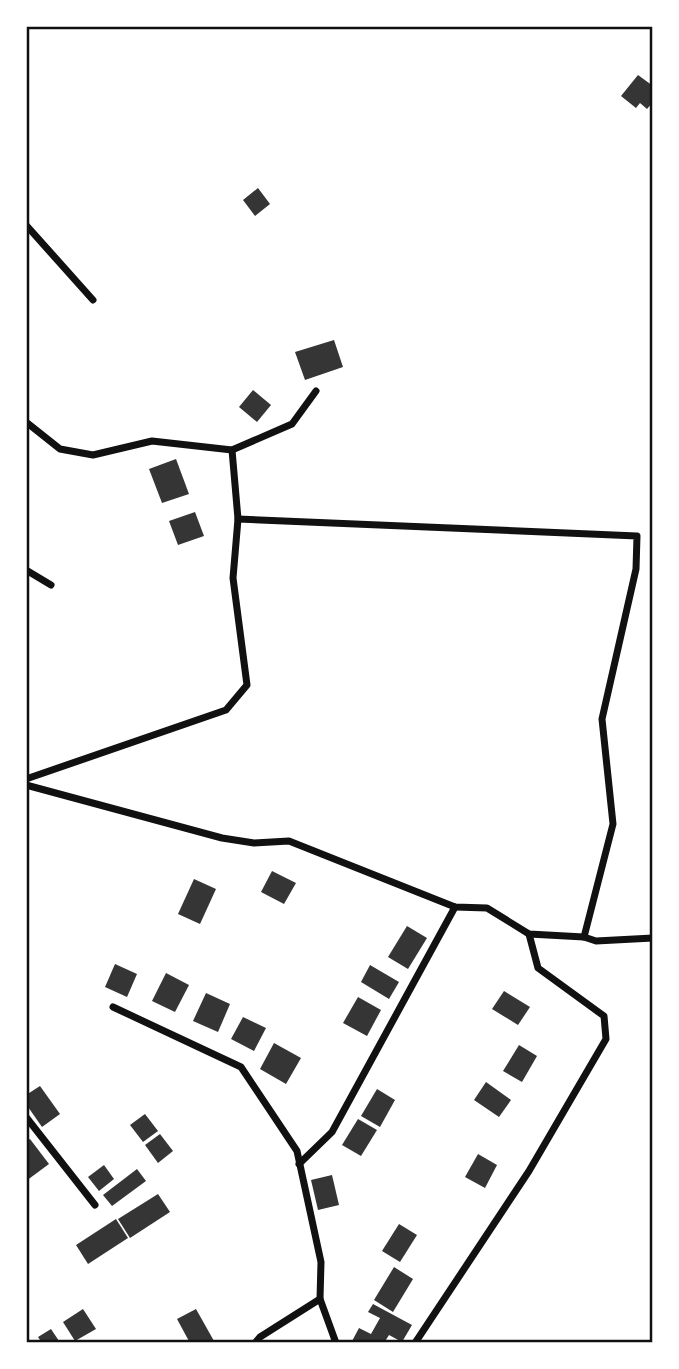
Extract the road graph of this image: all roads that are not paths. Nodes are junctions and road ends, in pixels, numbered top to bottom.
1 (26, 225) edge
2 (93, 300) dead end
3 (316, 391) dead end
4 (26, 422) edge
5 (232, 450) junction
6 (237, 519) junction
7 (26, 570) edge
8 (51, 585) dead end
9 (26, 779) edge
10 (26, 785) edge
11 (455, 907) junction
12 (529, 934) junction
13 (584, 937) junction
14 (653, 939) edge
15 (113, 1007) dead end
16 (26, 1117) edge
17 (299, 1164) junction
18 (95, 1205) dead end
19 (320, 1299) junction
20 (255, 1343) edge
21 (335, 1343) edge
22 (415, 1343) edge

1 - 2 street
3 - 5 street
4 - 5 street
5 - 6 street
6 - 9 street
6 - 13 street
7 - 8 street
10 - 11 street
11 - 12 street
11 - 17 street
12 - 13 street
12 - 22 street
13 - 14 street
15 - 17 street
16 - 18 street
17 - 19 street
19 - 20 street
19 - 21 street

